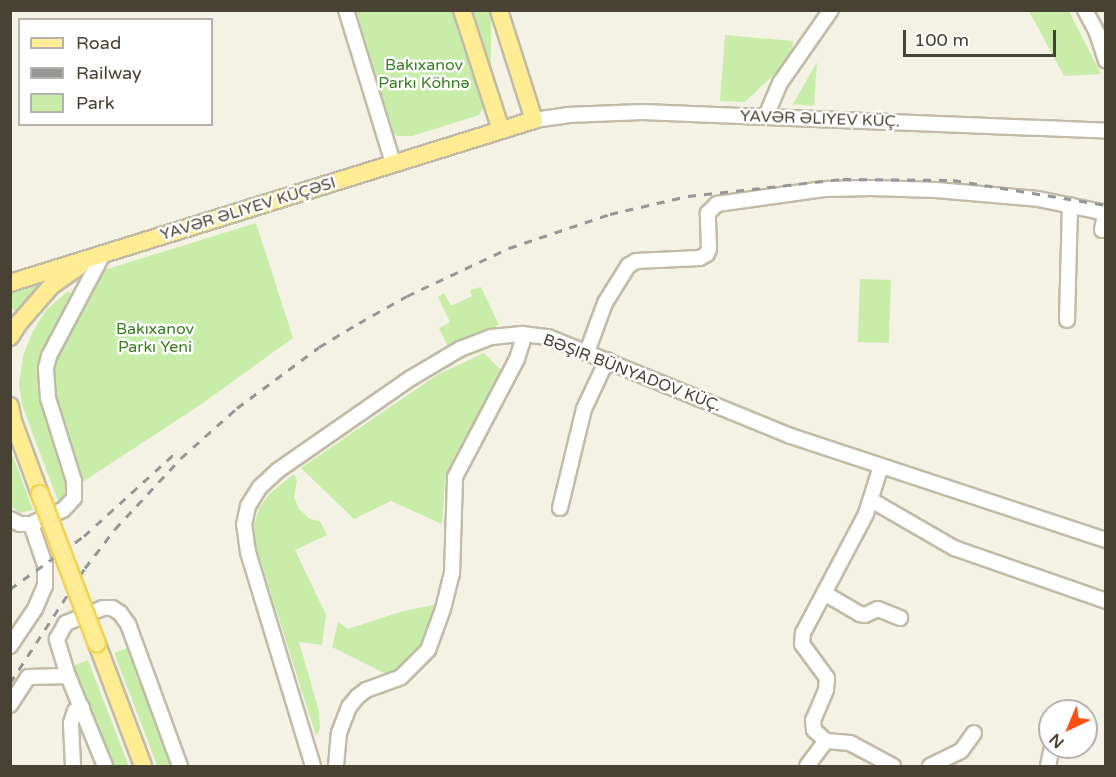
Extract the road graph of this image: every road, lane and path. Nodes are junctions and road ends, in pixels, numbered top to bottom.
1 (346, 10) edge
2 (462, 10) edge
3 (499, 10) edge
4 (831, 10) edge
5 (1085, 10) edge
6 (1106, 61) edge
7 (766, 116) junction
8 (534, 120) junction
9 (495, 131) junction
10 (1106, 131) edge
11 (393, 163) junction
12 (1070, 205) junction
13 (1105, 213) edge
14 (1102, 230) dead end
15 (103, 254) junction
16 (10, 283) edge
17 (1067, 320) dead end
18 (522, 334) junction
19 (10, 337) edge
20 (587, 352) junction
21 (607, 360) junction
22 (11, 415) edge
23 (881, 466) junction
24 (871, 500) junction
25 (560, 508) dead end
26 (10, 519) edge
27 (31, 524) junction
28 (1106, 540) edge
29 (824, 593) junction
30 (1106, 601) edge
31 (900, 618) dead end
32 (10, 646) edge
33 (68, 676) junction
34 (10, 705) edge
35 (82, 707) junction
36 (974, 733) dead end
37 (826, 741) junction
38 (73, 766) edge
39 (105, 766) edge
40 (143, 766) edge
41 (180, 766) edge
42 (313, 766) edge
43 (336, 766) edge
44 (807, 766) edge
45 (893, 766) edge
46 (930, 766) edge

1 - 11 street
2 - 9 main road
3 - 8 main road
4 - 7 street
5 - 6 street
7 - 8 street, YAVƏR ƏLIYEV KÜÇ.
7 - 10 street, YAVƏR ƏLIYEV KÜÇ.
8 - 9 main road
9 - 11 main road
11 - 15 main road, YAVƏR ƏLIYEV KÜÇƏSI
12 - 13 street
12 - 17 street
12 - 20 street
13 - 14 street
15 - 16 main road
15 - 19 main road
15 - 27 street
18 - 20 street, BƏŞIR BÜNYADOV KÜÇ.
18 - 42 street, BƏŞIR BÜNYADOV KÜÇ.
18 - 43 street
20 - 21 street, BƏŞIR BÜNYADOV KÜÇ.
21 - 23 street, BƏŞIR BÜNYADOV KÜÇ.
21 - 25 street
22 - 40 main road, bridge
23 - 24 street
23 - 28 street, BƏŞIR BÜNYADOV KÜÇ.
24 - 29 street
24 - 30 street
26 - 27 street
27 - 32 street
29 - 31 street
29 - 37 street
33 - 34 street
33 - 35 street
33 - 41 street
35 - 38 street
35 - 39 street
36 - 46 street
37 - 44 street
37 - 45 street

